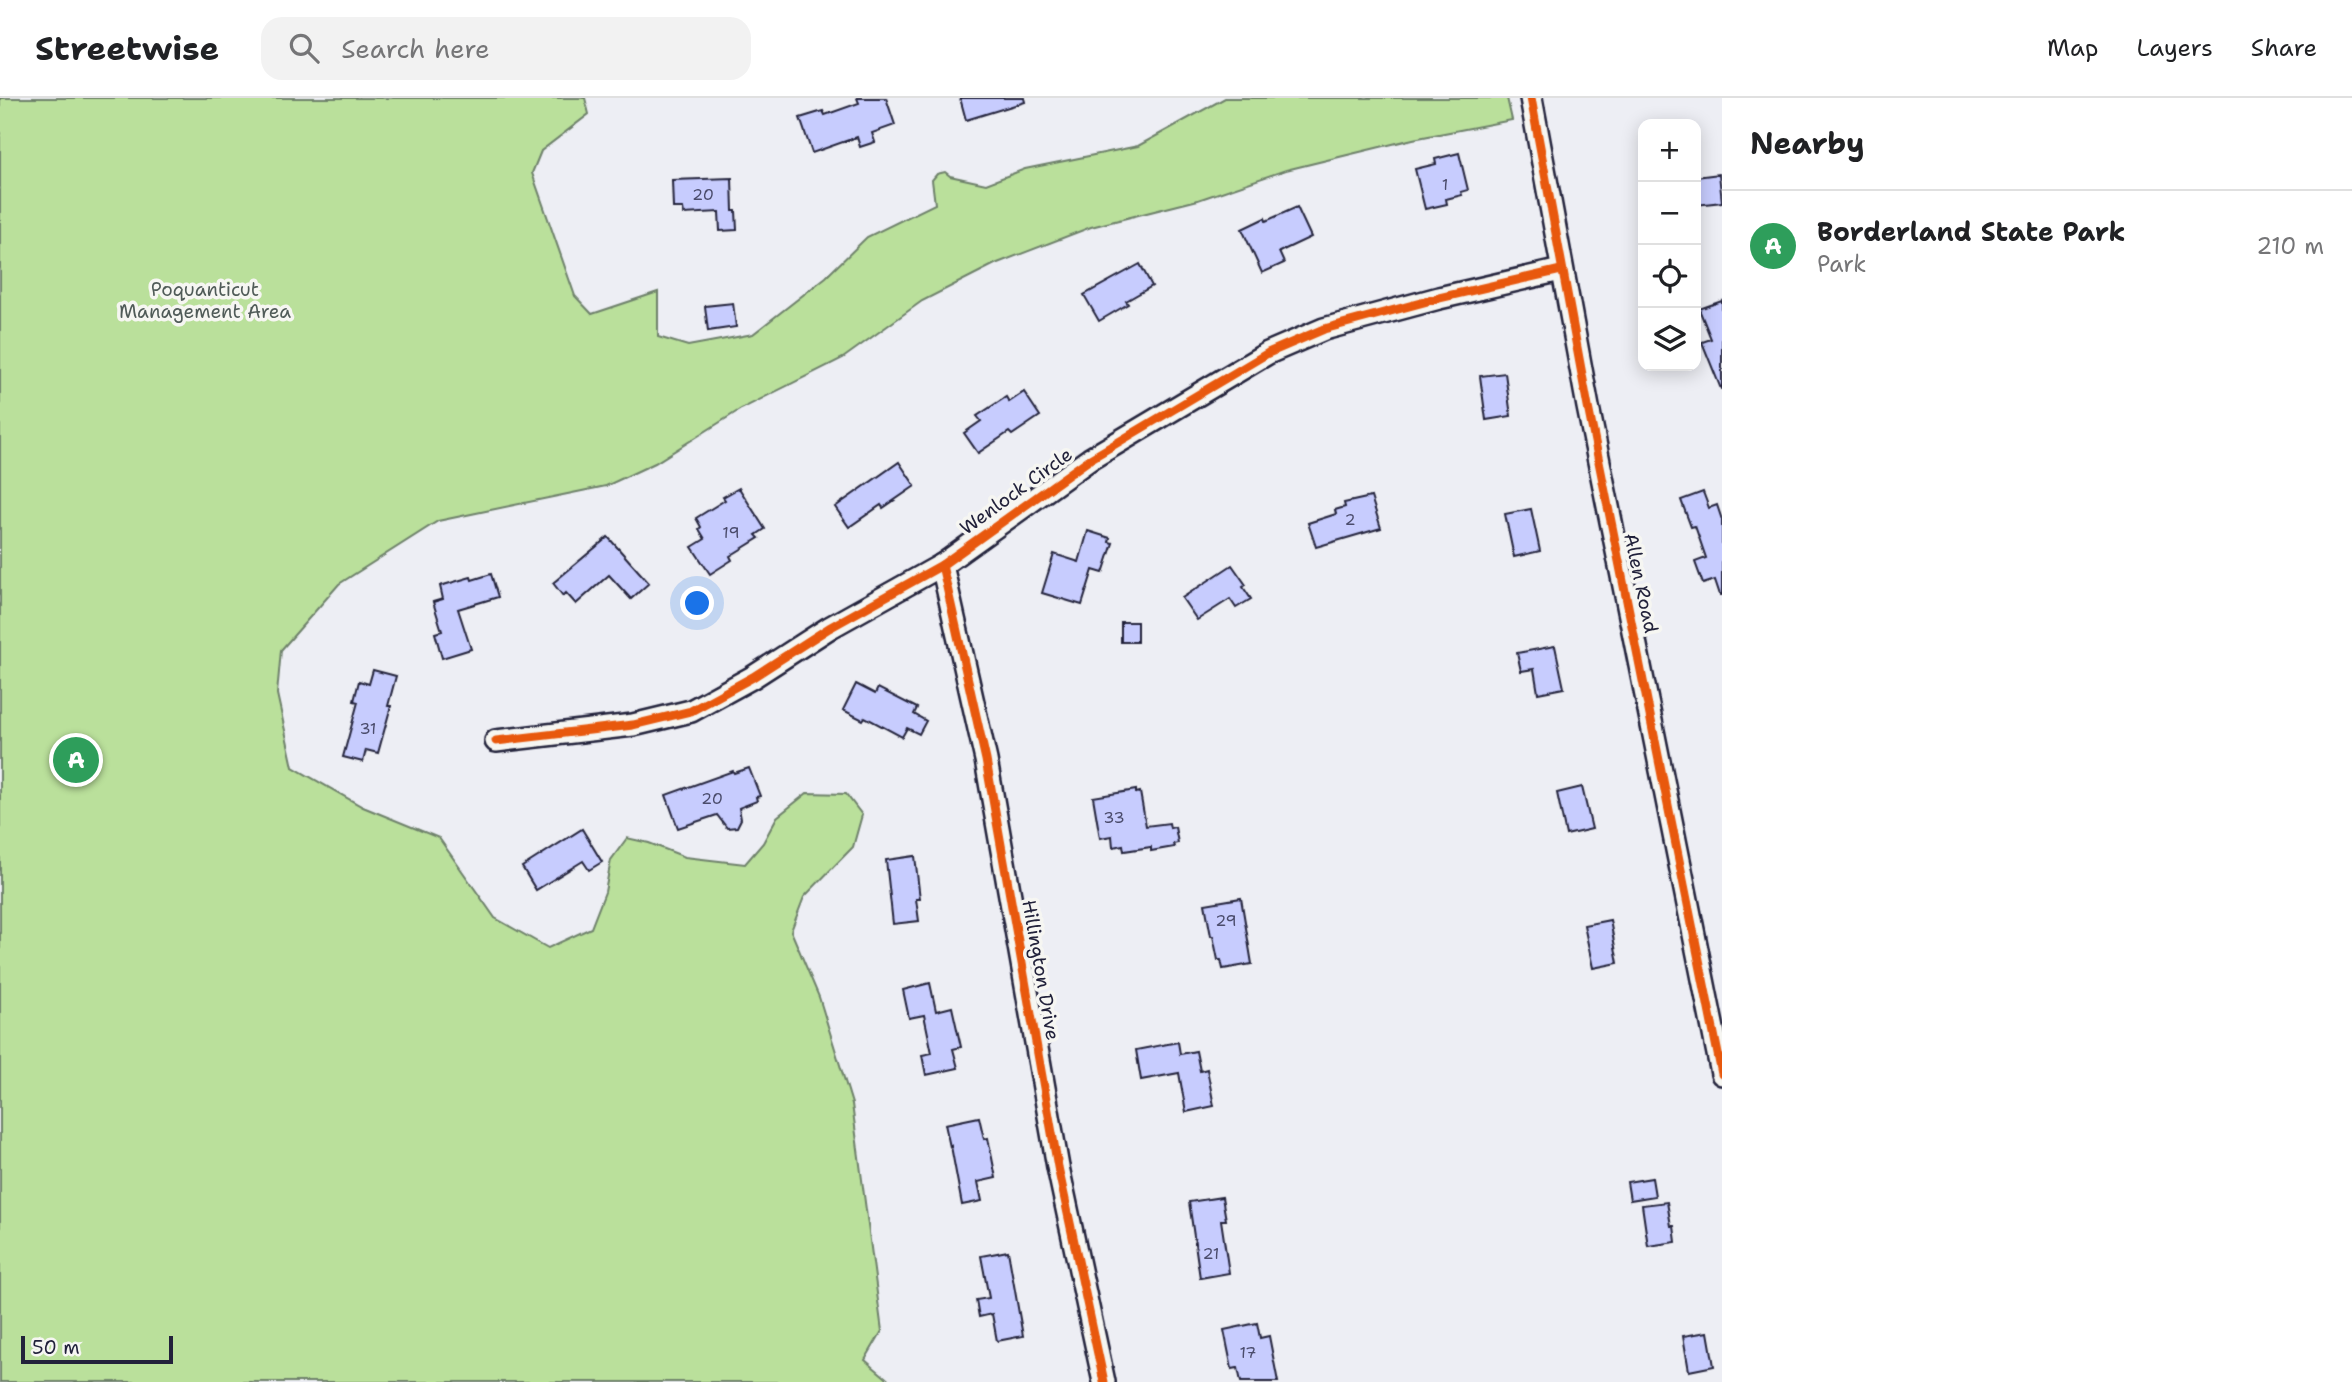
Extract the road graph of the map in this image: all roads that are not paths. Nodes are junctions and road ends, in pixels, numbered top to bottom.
1 (1531, 98) edge
2 (1562, 270) junction
3 (942, 565) junction
4 (496, 741) dead end
5 (1722, 1074) edge
6 (1104, 1382) edge

1 - 2 street, Allen Road
2 - 3 street, Wenlock Circle
2 - 5 street, Allen Road
3 - 4 street, Wenlock Circle
3 - 6 street, Hillington Drive

